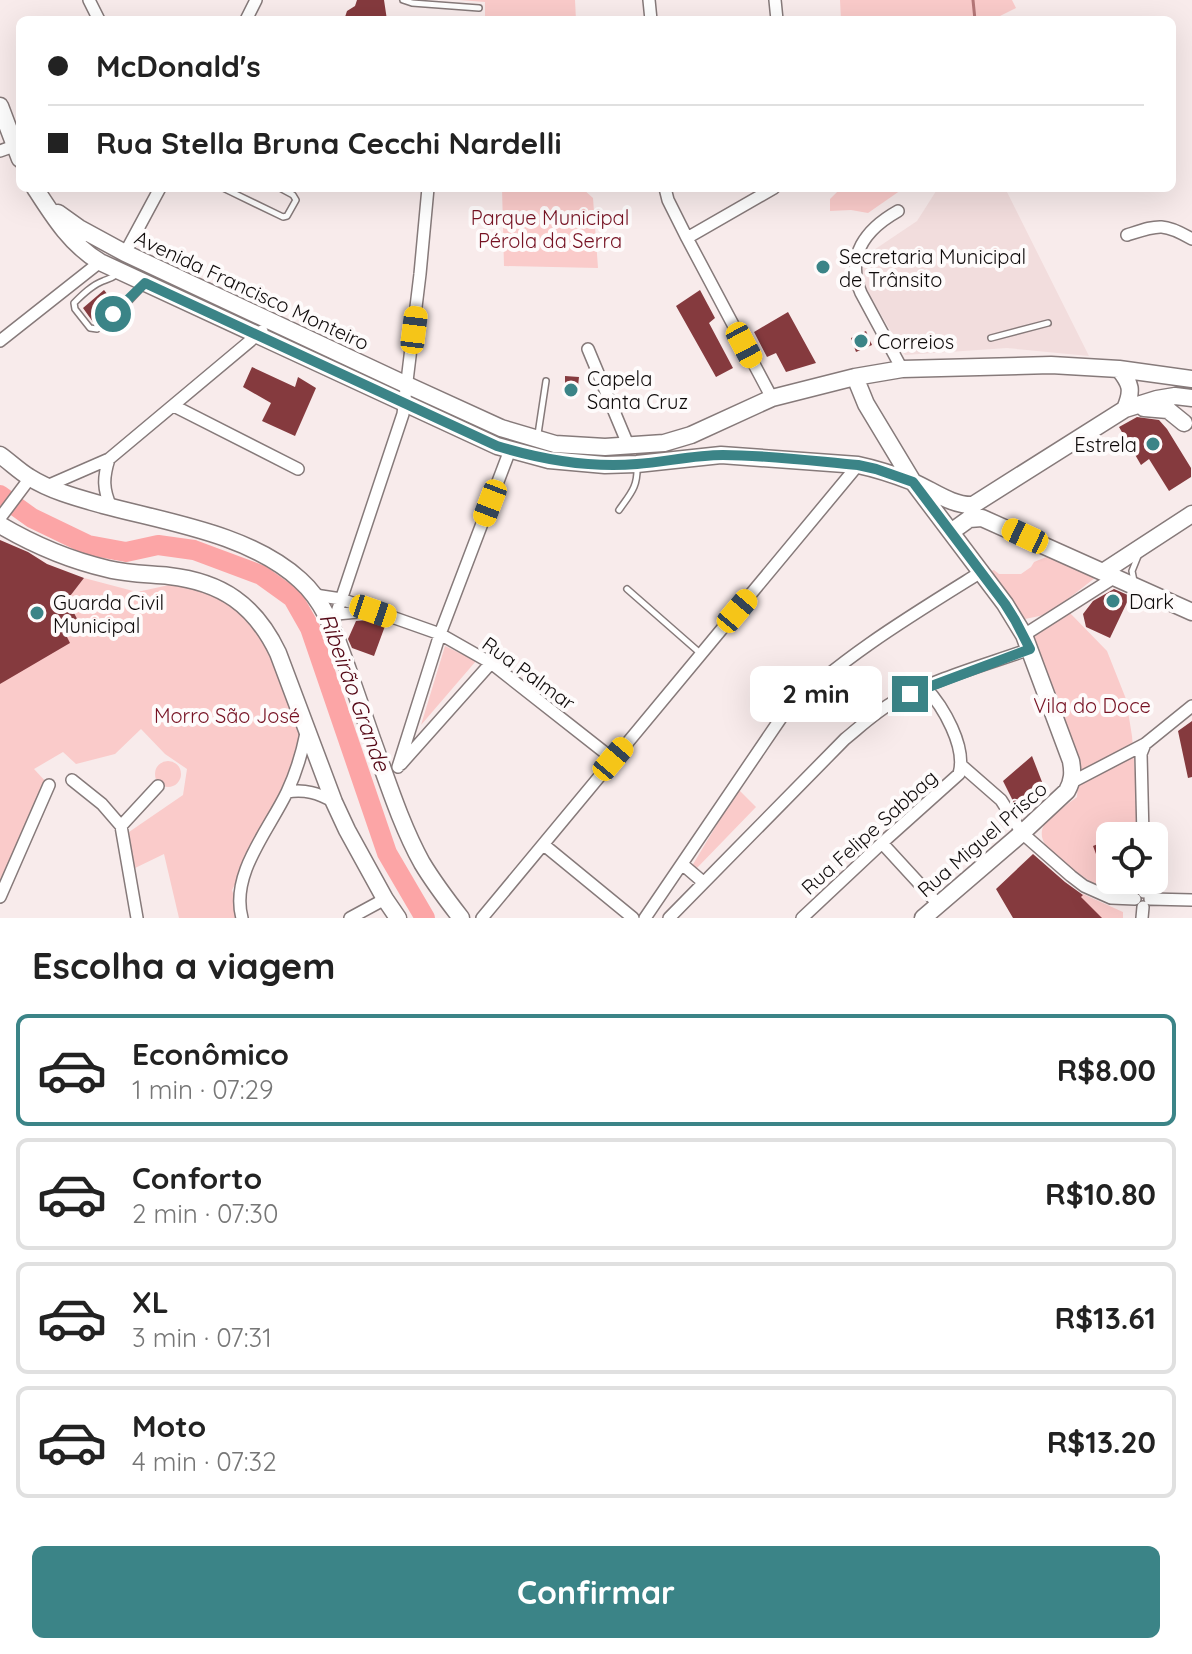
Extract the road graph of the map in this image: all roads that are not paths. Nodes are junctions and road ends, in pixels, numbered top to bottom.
1 (403, 0) edge
2 (479, 8) dead end
3 (0, 106) edge
4 (11, 152) edge
5 (158, 192) edge
6 (231, 192) edge
7 (287, 192) edge
8 (428, 192) edge
9 (666, 192) edge
10 (767, 192) edge
11 (40, 195) edge
12 (898, 211) dead end
13 (1127, 235) dead end
14 (687, 238) junction
15 (1192, 239) edge
16 (125, 253) junction
17 (100, 262) junction
18 (120, 272) junction
19 (145, 283) junction
20 (273, 321) junction
21 (1048, 323) dead end
22 (258, 335) junction
23 (991, 338) dead end
24 (0, 341) edge
25 (588, 349) dead end
26 (902, 369) junction
27 (1119, 369) junction
28 (855, 377) junction
29 (1192, 379) edge
30 (546, 381) dead end
31 (407, 385) junction
32 (772, 398) junction
33 (1192, 398) edge
34 (405, 404) junction
35 (174, 406) junction
36 (1128, 408) junction
37 (725, 420) junction
38 (1188, 430) edge
39 (537, 439) junction
40 (629, 447) junction
41 (510, 450) junction
42 (0, 455) edge
43 (721, 455) junction
44 (109, 459) junction
45 (637, 464) junction
46 (858, 465) junction
47 (298, 469) dead end
48 (913, 482) junction
49 (26, 483) junction
50 (47, 486) junction
51 (996, 491) junction
52 (111, 507) junction
53 (619, 510) dead end
54 (1192, 514) edge
55 (2, 518) edge
56 (1192, 520) edge
57 (999, 524) junction
58 (951, 532) junction
59 (981, 572) junction
60 (1109, 575) junction
61 (1135, 586) junction
62 (627, 589) dead end
63 (315, 595) junction
64 (341, 599) junction
65 (373, 611) junction
66 (1192, 612) edge
67 (334, 621) junction
68 (440, 634) junction
69 (1027, 642) junction
70 (701, 654) junction
71 (491, 663) junction
72 (925, 687) junction
73 (1192, 706) edge
74 (307, 729) junction
75 (1145, 744) junction
76 (613, 759) junction
77 (961, 765) junction
78 (72, 780) dead end
79 (49, 785) dead end
80 (158, 786) dead end
81 (1070, 787) junction
82 (287, 792) junction
83 (334, 802) junction
84 (1143, 822) edge
85 (121, 826) junction
86 (1022, 833) junction
87 (882, 843) junction
88 (544, 845) junction
89 (682, 864) junction
90 (703, 882) junction
91 (0, 897) edge
92 (385, 899) junction
93 (1143, 899) edge
94 (1192, 900) edge
95 (938, 904) junction
96 (137, 918) edge
97 (242, 918) edge
98 (350, 918) edge
99 (398, 918) edge
100 (461, 918) edge
101 (482, 918) edge
102 (633, 918) edge
103 (645, 918) edge
104 (669, 918) edge
105 (802, 918) edge
106 (923, 918) edge

1 - 2 lane
3 - 4 main road
5 - 16 street
6 - 7 lane
8 - 31 street
9 - 14 street
10 - 14 street
11 - 16 main road, Avenida Francisco Monteiro
11 - 17 main road, Avenida Francisco Monteiro
12 - 26 street
13 - 15 street
14 - 32 street
16 - 20 main road, Avenida Francisco Monteiro
17 - 18 main road, Avenida Francisco Monteiro
17 - 24 street
18 - 19 main road, Avenida Francisco Monteiro
18 - 19 lane
19 - 22 main road, Avenida Francisco Monteiro
20 - 22 street
20 - 31 main road, Avenida Francisco Monteiro
21 - 23 lane
22 - 34 main road, Avenida Francisco Monteiro
22 - 35 street
25 - 40 street
26 - 27 main road, Avenida Francisco Monteiro
26 - 28 main road, Avenida Francisco Monteiro
27 - 29 main road, Avenida Francisco Monteiro
27 - 36 main road
28 - 32 main road, Avenida Francisco Monteiro
28 - 48 main road
30 - 39 lane
31 - 34 street
31 - 39 main road, Avenida Francisco Monteiro
32 - 37 main road, Avenida Francisco Monteiro
33 - 36 main road
33 - 38 main road
34 - 41 main road, Avenida Francisco Monteiro
34 - 64 street
35 - 44 street
35 - 47 street
36 - 38 main road
36 - 51 main road
37 - 40 main road, Avenida Francisco Monteiro
37 - 43 main road
39 - 40 main road, Avenida Francisco Monteiro
41 - 45 main road, Avenida Francisco Monteiro
41 - 68 street
42 - 49 main road
43 - 45 main road, Avenida Francisco Monteiro
43 - 46 main road, Avenida Francisco Monteiro
44 - 50 street
44 - 52 street
45 - 53 lane
46 - 48 main road, Avenida Francisco Monteiro
46 - 70 street
48 - 51 main road, Avenida Francisco Monteiro
48 - 58 main road
49 - 50 main road
49 - 55 street
50 - 52 main road
51 - 57 main road
52 - 63 main road
54 - 60 main road
55 - 74 main road
56 - 61 lane
57 - 58 main road
57 - 60 main road
58 - 59 main road
59 - 69 main road
59 - 89 street
60 - 61 main road
60 - 69 street
61 - 66 main road
62 - 70 lane
63 - 64 street, Rua Palmar
63 - 67 main road
64 - 65 street, Rua Palmar
64 - 67 street
65 - 67 street, Rua Palmar
65 - 68 street, Rua Palmar
67 - 100 main road
68 - 71 street, Rua Palmar
68 - 71 street
69 - 72 street
69 - 81 main road
70 - 76 street
71 - 76 street, Rua Palmar
72 - 77 street, Rua Felipe Sabbag
72 - 90 street
73 - 75 street
74 - 82 street
74 - 83 main road
75 - 81 street
75 - 84 street
76 - 88 street
77 - 86 street
77 - 87 street, Rua Felipe Sabbag
78 - 85 street
79 - 91 street
80 - 85 street
81 - 86 main road, Rua Miguel Prisco
82 - 83 street
82 - 97 street
83 - 92 main road
85 - 96 street
86 - 93 street
86 - 95 main road, Rua Miguel Prisco
87 - 95 street
87 - 105 street, Rua Felipe Sabbag
88 - 101 street
88 - 102 street
89 - 90 street
89 - 103 street
90 - 104 street
92 - 98 street
92 - 99 main road
93 - 94 street
95 - 106 main road, Rua Miguel Prisco

